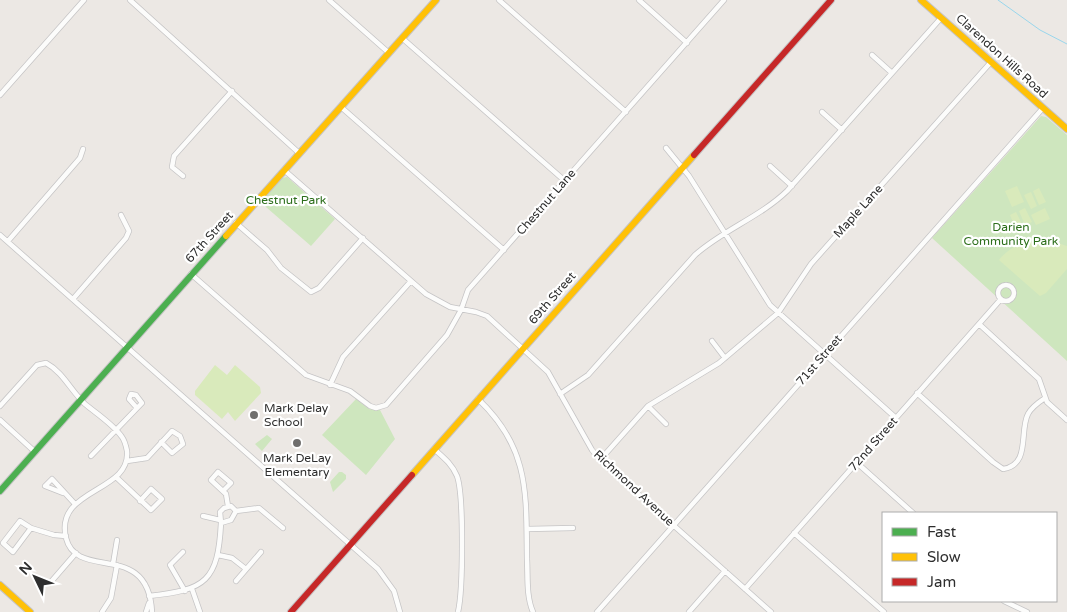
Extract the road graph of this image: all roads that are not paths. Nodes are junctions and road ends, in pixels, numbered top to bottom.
1 (84, 0) edge
2 (130, 0) edge
3 (329, 0) edge
4 (436, 0) edge
5 (499, 0) edge
6 (639, 0) edge
7 (724, 0) edge
8 (831, 0) edge
9 (921, 0) edge
10 (941, 18) junction
11 (402, 38) junction
12 (687, 42) junction
13 (389, 53) junction
14 (872, 55) dead end
15 (991, 62) junction
16 (892, 72) junction
17 (232, 91) junction
18 (0, 95) edge
19 (341, 107) junction
20 (1043, 108) junction
21 (626, 112) junction
22 (822, 112) dead end
23 (842, 130) junction
24 (1067, 130) edge
25 (666, 148) dead end
26 (83, 149) dead end
27 (300, 153) junction
28 (770, 166) dead end
29 (682, 168) junction
30 (283, 170) junction
31 (184, 176) dead end
32 (565, 181) junction
33 (792, 186) junction
34 (121, 216) dead end
35 (236, 223) junction
36 (0, 234) edge
37 (724, 234) junction
38 (363, 238) junction
39 (8, 241) junction
40 (504, 250) junction
41 (191, 274) junction
42 (411, 281) junction
43 (1001, 298) dead end
44 (72, 299) junction
45 (461, 310) junction
46 (778, 313) junction
47 (979, 324) junction
48 (712, 341) dead end
49 (126, 347) junction
50 (523, 348) junction
51 (824, 354) junction
52 (724, 358) junction
53 (330, 385) junction
54 (918, 393) junction
55 (560, 394) junction
56 (1045, 398) junction
57 (80, 399) junction
58 (478, 399) junction
59 (0, 406) edge
60 (648, 406) junction
61 (137, 408) dead end
62 (896, 418) junction
63 (0, 420) edge
64 (1067, 420) edge
65 (666, 424) dead end
66 (116, 431) junction
67 (161, 442) junction
68 (434, 449) junction
69 (34, 451) junction
70 (91, 456) dead end
71 (127, 460) junction
72 (600, 460) junction
73 (856, 462) junction
74 (116, 477) junction
75 (0, 491) edge
76 (223, 491) junction
77 (63, 492) dead end
78 (140, 501) junction
79 (75, 504) junction
80 (228, 506) junction
81 (236, 511) junction
82 (913, 512) edge
83 (203, 516) dead end
84 (221, 522) junction
85 (674, 524) junction
86 (31, 528) junction
87 (283, 528) dead end
88 (573, 528) dead end
89 (527, 529) junction
90 (794, 533) junction
91 (66, 536) junction
92 (117, 540) dead end
93 (350, 544) junction
94 (183, 552) dead end
95 (261, 552) dead end
96 (76, 553) junction
97 (218, 555) junction
98 (115, 564) junction
99 (246, 569) junction
100 (725, 571) junction
101 (236, 581) dead end
102 (50, 582) dead end
103 (0, 585) edge
104 (745, 588) junction
105 (192, 589) junction
106 (185, 592) junction
107 (149, 599) junction
108 (1006, 602) edge
109 (30, 612) edge
110 (102, 612) edge
111 (146, 612) edge
112 (152, 612) edge
113 (200, 612) edge
114 (291, 612) edge
115 (400, 612) edge
116 (458, 612) edge
117 (533, 612) edge
118 (597, 612) edge
119 (689, 612) edge
120 (771, 612) edge
121 (884, 612) edge
122 (1027, 612) edge

1 - 18 street
2 - 17 street
3 - 13 street
4 - 11 street, 67th Street
5 - 21 street
6 - 12 street
7 - 12 street, Chestnut Lane
8 - 29 street, 69th Street
9 - 10 street, Clarendon Hills Road
10 - 15 street, Clarendon Hills Road
10 - 16 street
11 - 13 street, 67th Street
11 - 32 street
12 - 21 street, Chestnut Lane
13 - 19 street, 67th Street
14 - 16 street
15 - 20 street, Clarendon Hills Road
15 - 46 street, Maple Lane
16 - 23 street
17 - 27 street
17 - 31 street
19 - 27 street, 67th Street
19 - 40 street
20 - 24 street, Clarendon Hills Road
20 - 51 street, 71st Street
21 - 32 street, Chestnut Lane
22 - 23 street
23 - 33 street
25 - 29 street
26 - 39 street
27 - 30 street, 67th Street
28 - 33 street
29 - 37 street
29 - 50 street, 69th Street
30 - 35 street, 67th Street
30 - 38 street, Richmond Avenue
32 - 40 street, Chestnut Lane
33 - 37 street
34 - 44 street
35 - 38 street
35 - 41 street, 67th Street
36 - 39 street
37 - 46 street
37 - 55 street
38 - 42 street, Richmond Avenue
39 - 44 street
40 - 45 street, Chestnut Lane
41 - 49 street, 67th Street
41 - 53 street
42 - 45 street, Richmond Avenue
42 - 53 street
43 - 47 street, 72nd Street
44 - 49 street
45 - 50 street, Richmond Avenue
45 - 53 street, Chestnut Lane
46 - 51 street
46 - 52 street, Maple Lane
47 - 54 street, 72nd Street
47 - 56 street
48 - 52 street
49 - 57 street, 67th Street
49 - 93 street
50 - 55 street, Richmond Avenue
50 - 58 street, 69th Street
51 - 62 street
51 - 85 street, 71st Street
52 - 60 street, Maple Lane
54 - 56 street
54 - 62 street, 72nd Street
55 - 72 street, Richmond Avenue
56 - 64 street
57 - 59 street
57 - 66 street
57 - 69 street, 67th Street
58 - 68 street, 69th Street
58 - 89 street
60 - 65 street
60 - 72 street, Maple Lane
61 - 66 street
62 - 73 street, 72nd Street
63 - 69 street
66 - 70 street
66 - 71 street
67 - 67 street
67 - 71 street
68 - 93 street, 69th Street
68 - 116 street
69 - 75 street, 67th Street
71 - 74 street
72 - 85 street, Richmond Avenue
73 - 82 street
73 - 90 street, 72nd Street
74 - 78 street
74 - 79 street
76 - 76 street
76 - 80 street
77 - 79 street
78 - 78 street
79 - 91 street
80 - 81 street
80 - 84 street
81 - 84 street
81 - 87 street
83 - 84 street
84 - 97 street
85 - 100 street, Richmond Avenue
85 - 118 street, 71st Street
86 - 86 street
86 - 91 street
88 - 89 street
89 - 117 street
90 - 104 street, 72nd Street
90 - 121 street
91 - 96 street
92 - 98 street
93 - 114 street, 69th Street
93 - 115 street
94 - 106 street
95 - 99 street
96 - 98 street
96 - 102 street
97 - 99 street
97 - 105 street
98 - 107 street
98 - 110 street
99 - 101 street
100 - 104 street, Richmond Avenue
100 - 119 street
103 - 109 street
104 - 120 street, Richmond Avenue
105 - 106 street
105 - 113 street
106 - 107 street
107 - 111 street
107 - 112 street
108 - 122 street

